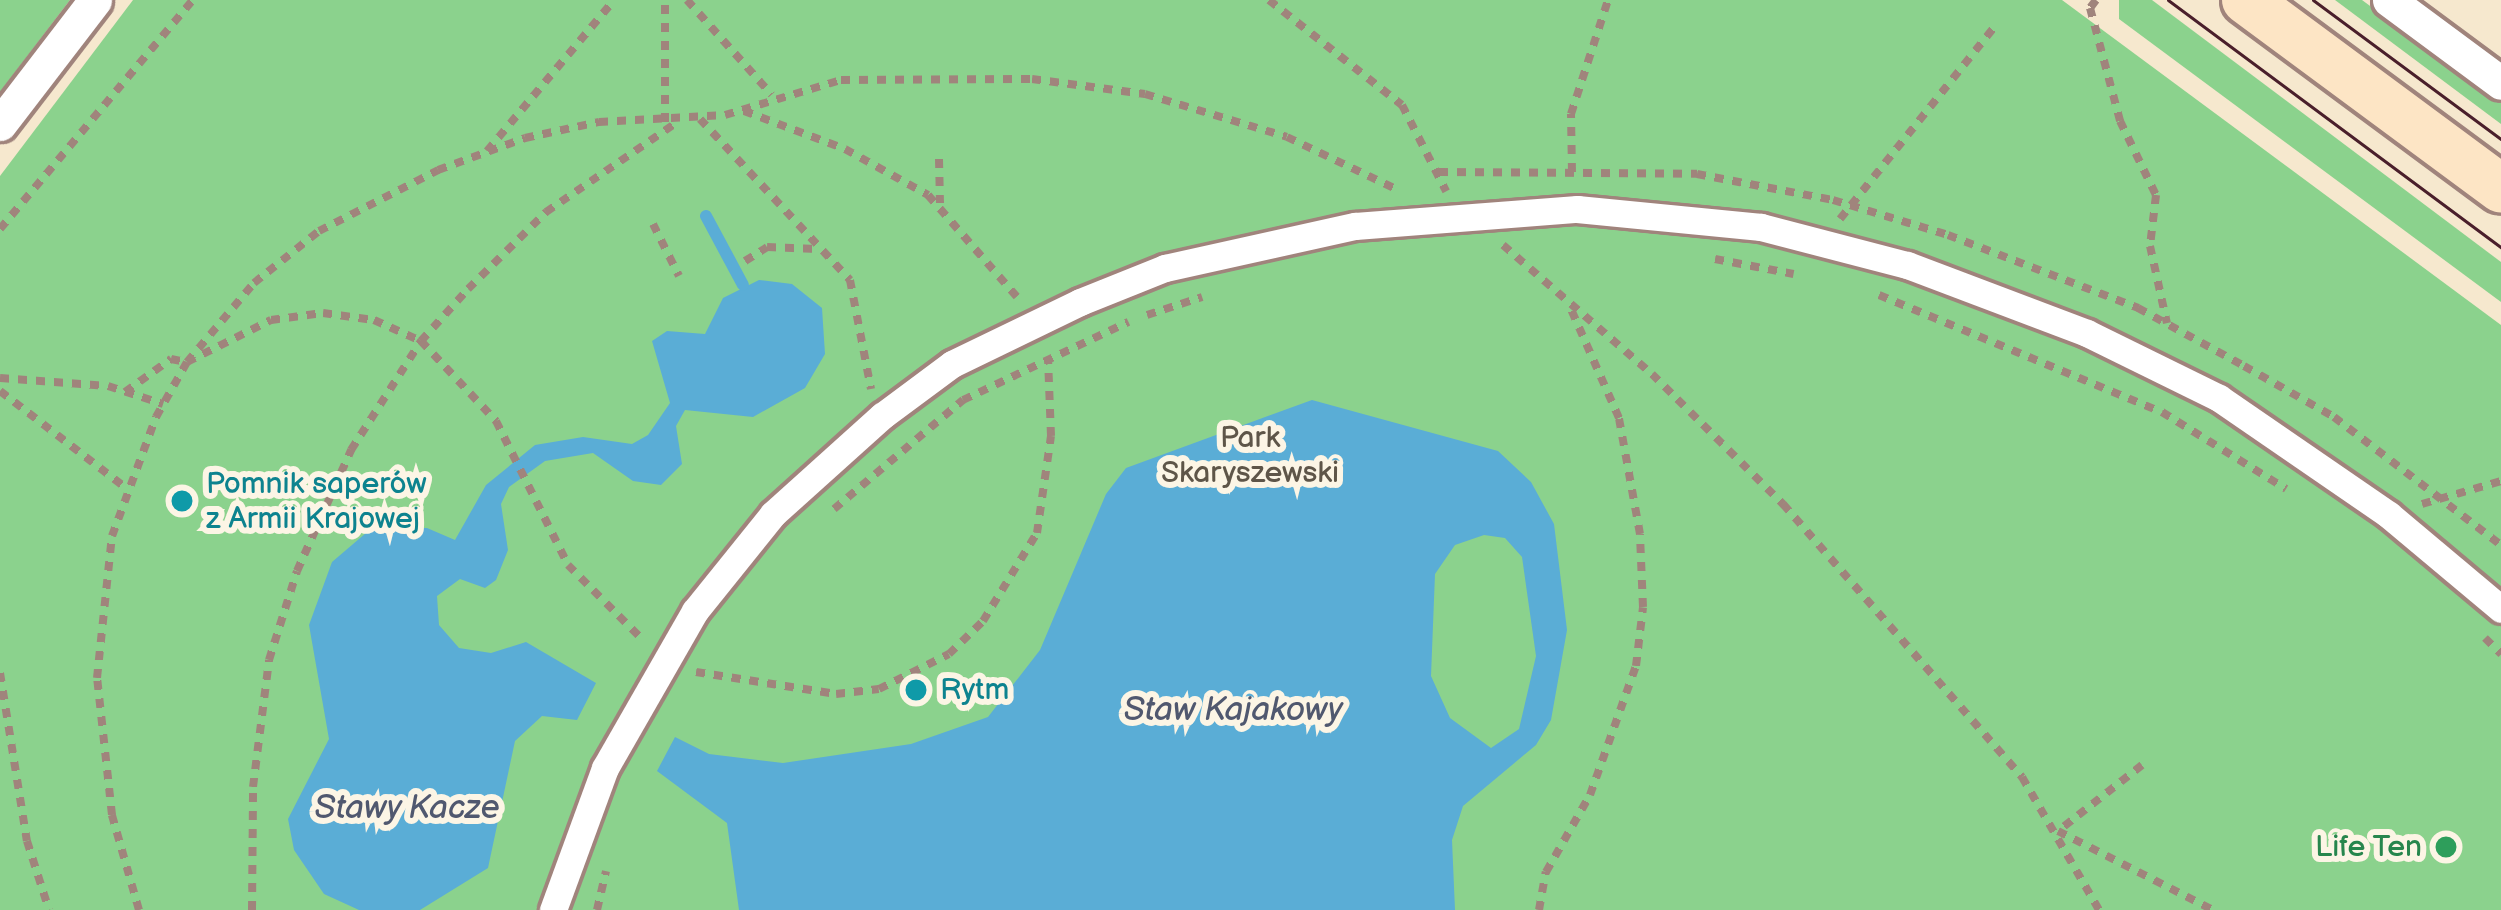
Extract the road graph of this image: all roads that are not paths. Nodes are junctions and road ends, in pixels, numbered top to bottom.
1 (94, 0) edge
2 (2246, 0) edge
3 (2389, 0) edge
4 (2501, 83) edge
5 (0, 124) edge
6 (2501, 190) edge
7 (2501, 609) edge
8 (553, 910) edge

1 - 5 street
2 - 6 main road
3 - 4 street
7 - 8 street

